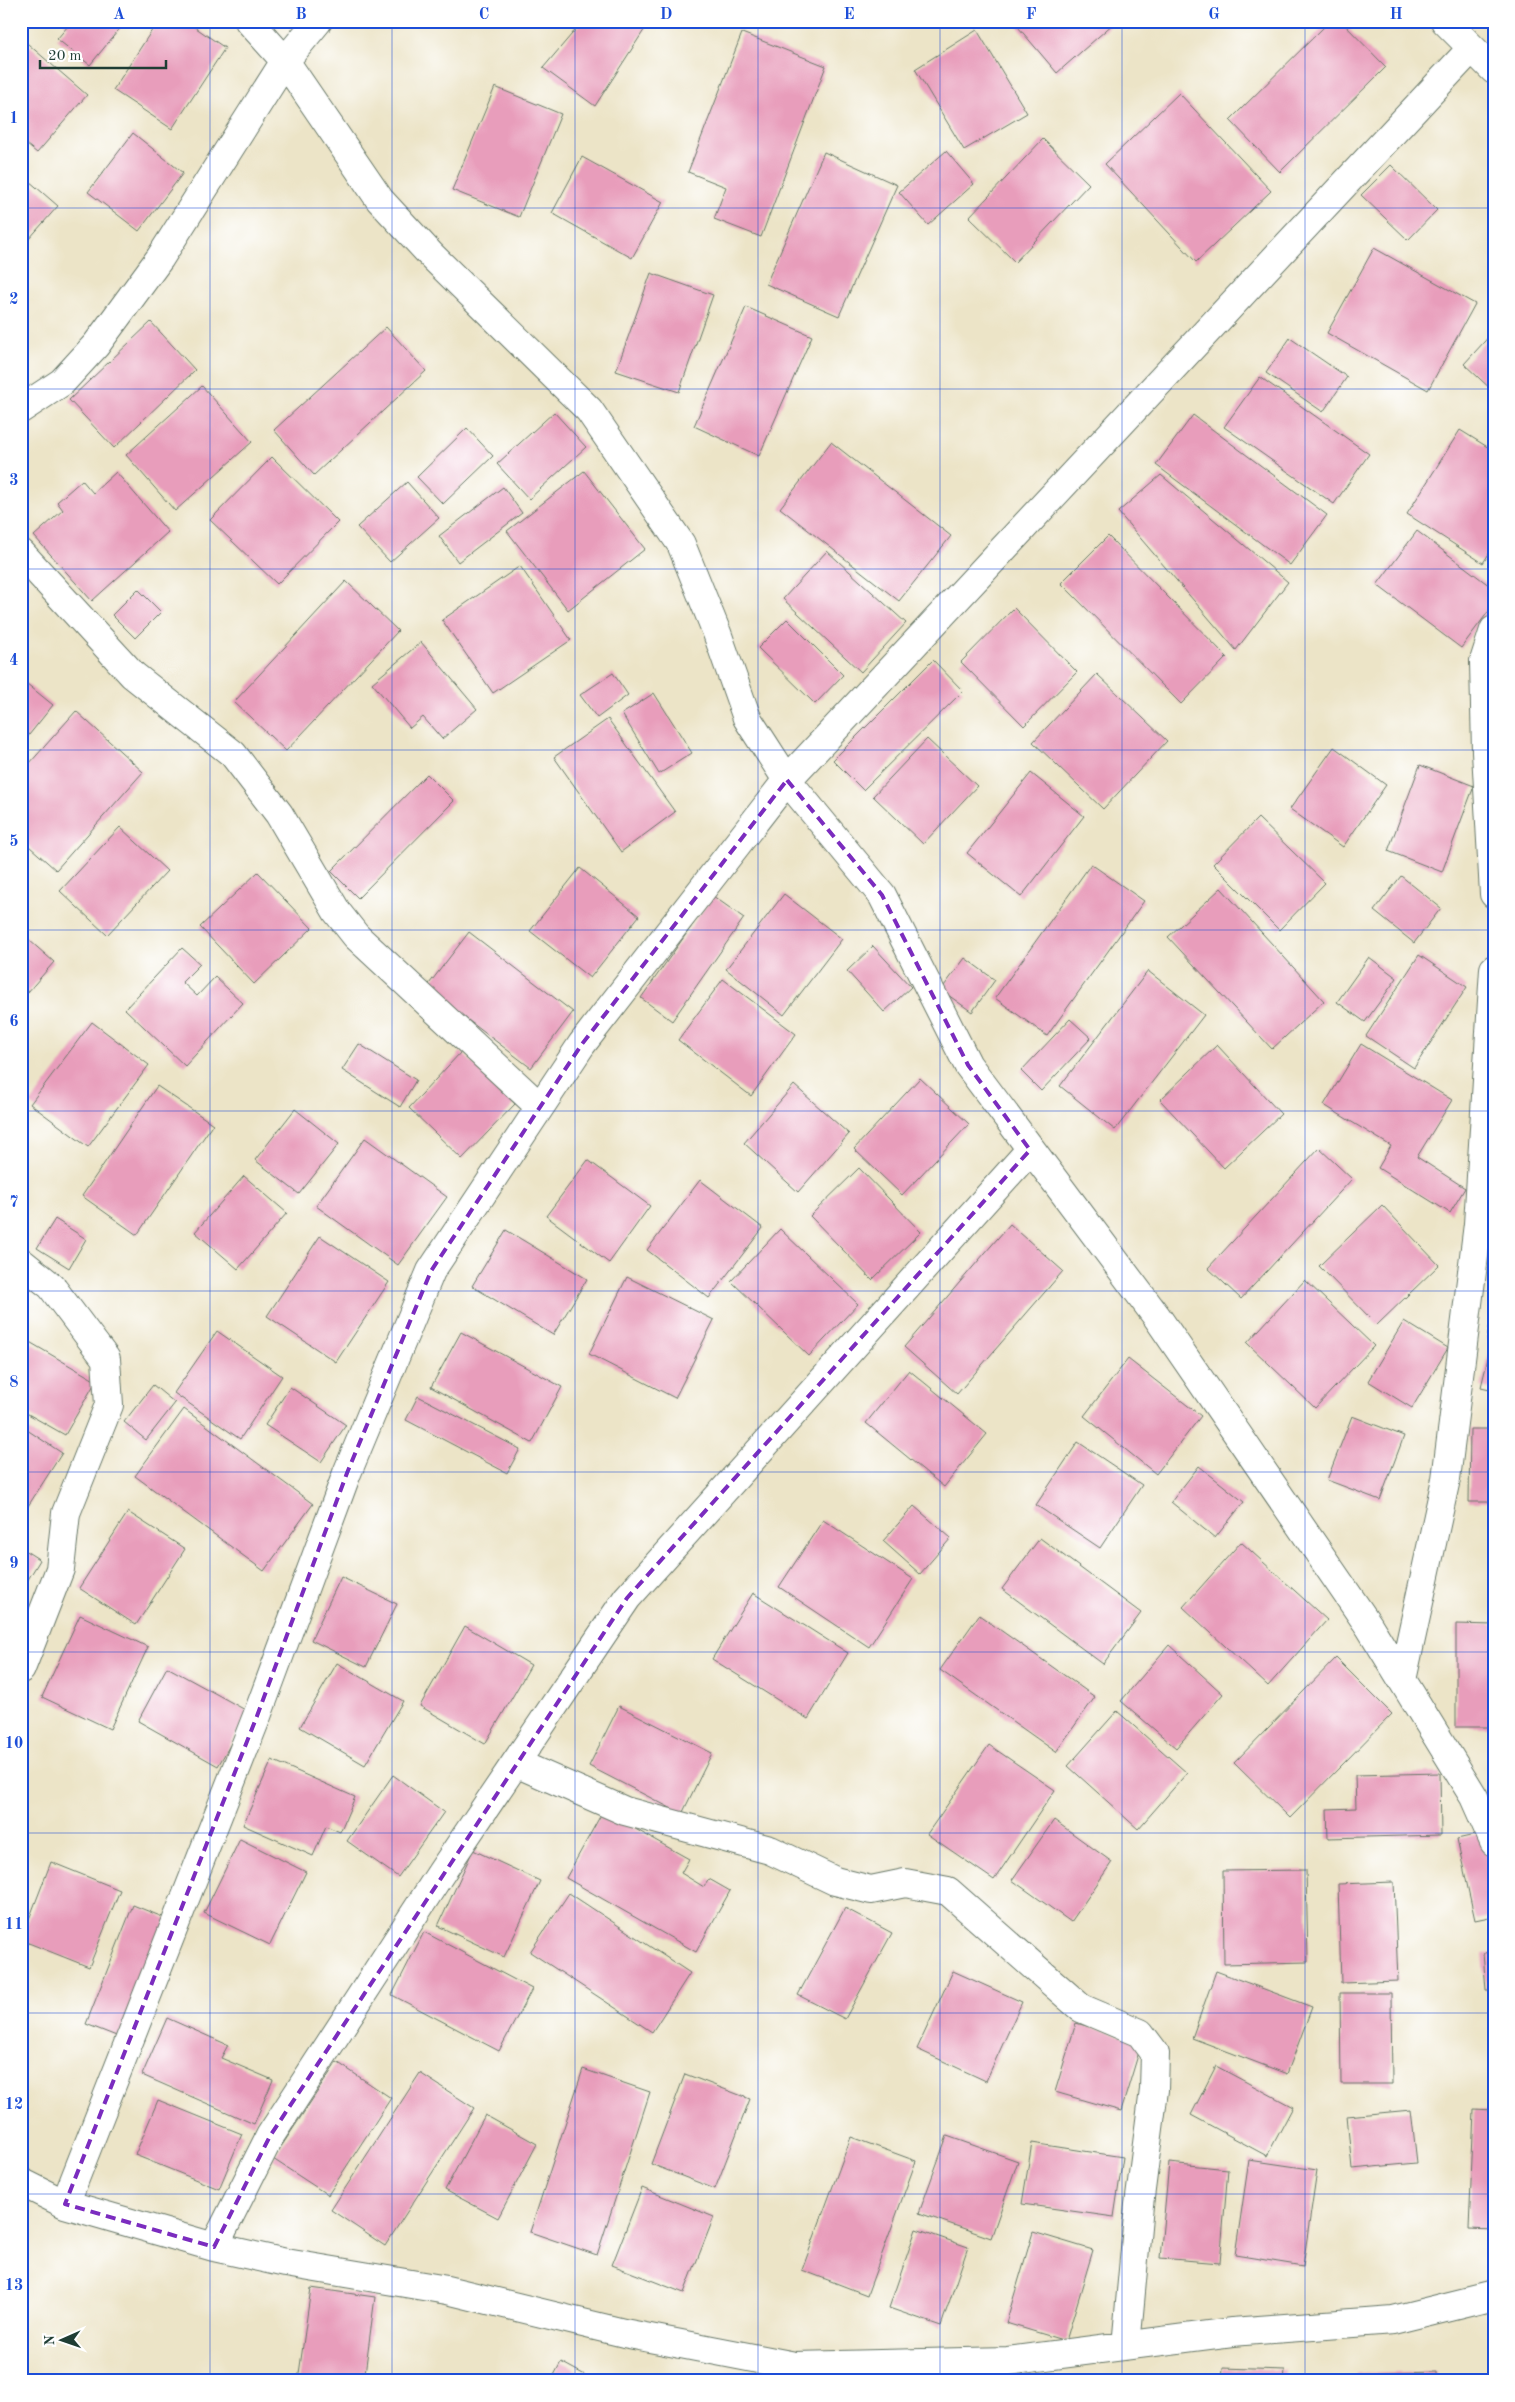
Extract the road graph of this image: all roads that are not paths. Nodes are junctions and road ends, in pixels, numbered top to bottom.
1 (250, 21) edge
2 (318, 21) edge
3 (1445, 21) edge
4 (1472, 48) junction
5 (285, 62) junction
6 (1494, 70) edge
7 (21, 409) edge
8 (21, 553) edge
9 (1494, 630) edge
10 (787, 780) junction
11 (1494, 894) edge
12 (1494, 969) edge
13 (540, 1107) junction
14 (1030, 1150) junction
15 (21, 1262) edge
16 (21, 1669) edge
17 (1402, 1680) junction
18 (516, 1763) junction
19 (1494, 1842) edge
20 (21, 2182) edge
21 (65, 2204) junction
22 (214, 2247) junction
23 (1494, 2295) edge
24 (1126, 2346) junction

1 - 5 street
2 - 5 street
3 - 4 street
4 - 6 street
4 - 10 street
5 - 7 street
5 - 10 street
8 - 13 street
9 - 11 street
10 - 13 street
10 - 14 street
12 - 17 street
13 - 21 street
14 - 17 street
14 - 18 street
15 - 16 street
17 - 19 street
18 - 22 street
18 - 24 street
20 - 21 street
21 - 22 street
22 - 24 street
23 - 24 street

